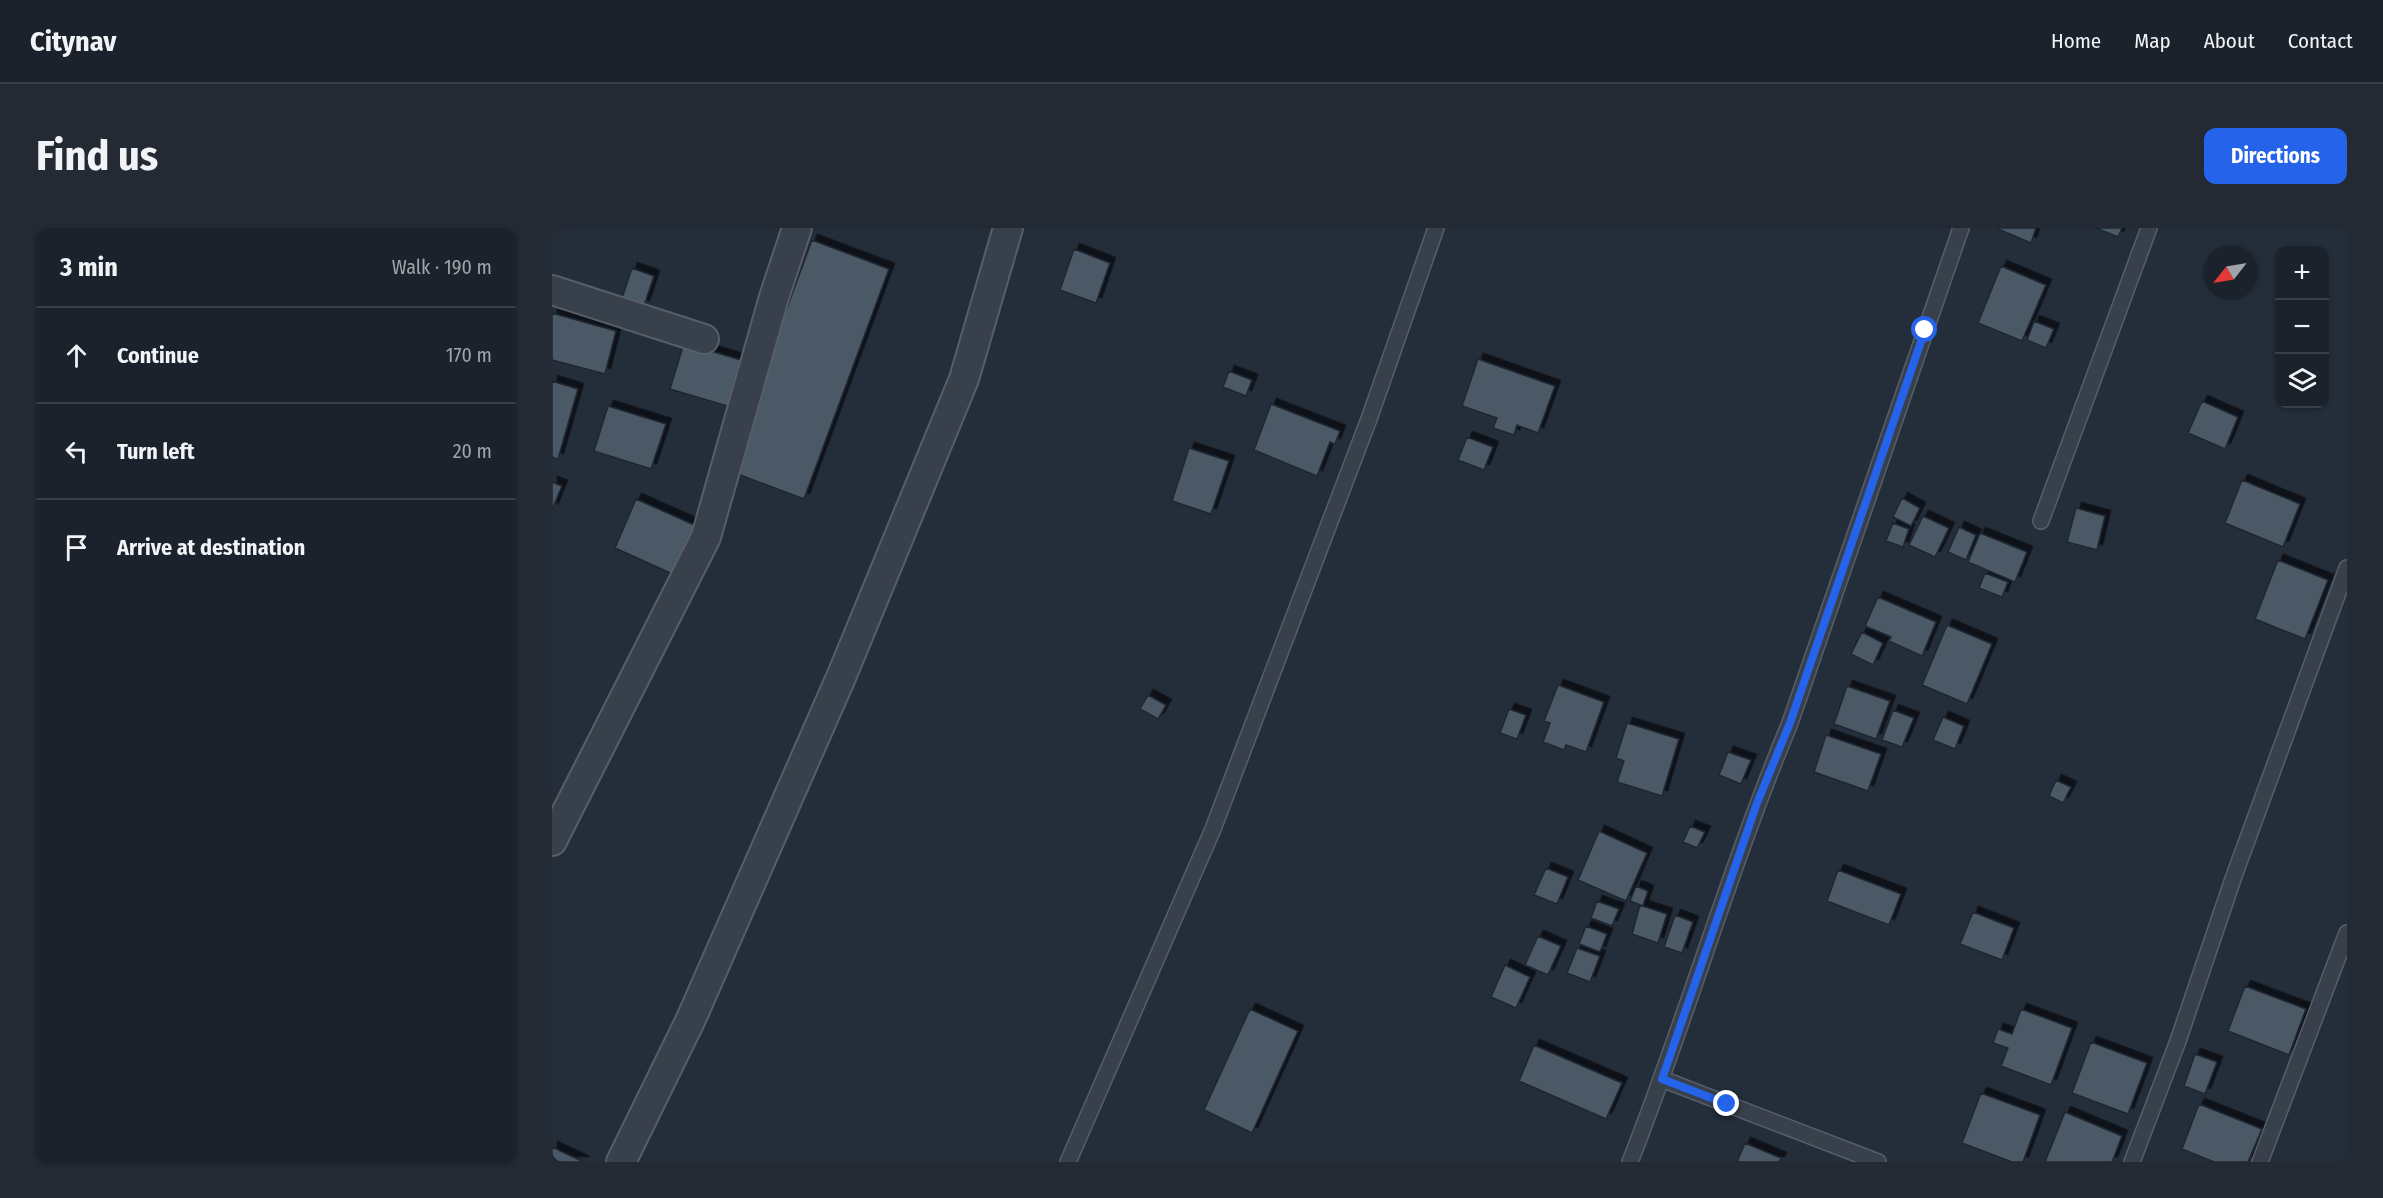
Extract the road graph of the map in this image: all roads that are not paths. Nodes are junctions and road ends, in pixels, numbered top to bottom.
1 (797, 228) edge
2 (1008, 228) edge
3 (1436, 228) edge
4 (1960, 228) edge
5 (2149, 228) edge
6 (552, 290) edge
7 (704, 339) dead end
8 (2041, 521) dead end
9 (2347, 568) edge
10 (552, 841) edge
11 (2347, 933) edge
12 (1662, 1079) junction
13 (621, 1162) edge
14 (1068, 1162) edge
15 (1630, 1162) edge
16 (1878, 1162) edge
17 (2132, 1162) edge
18 (2260, 1162) edge

1 - 10 street
2 - 13 street
3 - 14 lane
4 - 12 lane
5 - 8 lane
6 - 7 street
9 - 17 lane
11 - 18 lane
12 - 15 lane
12 - 16 lane

